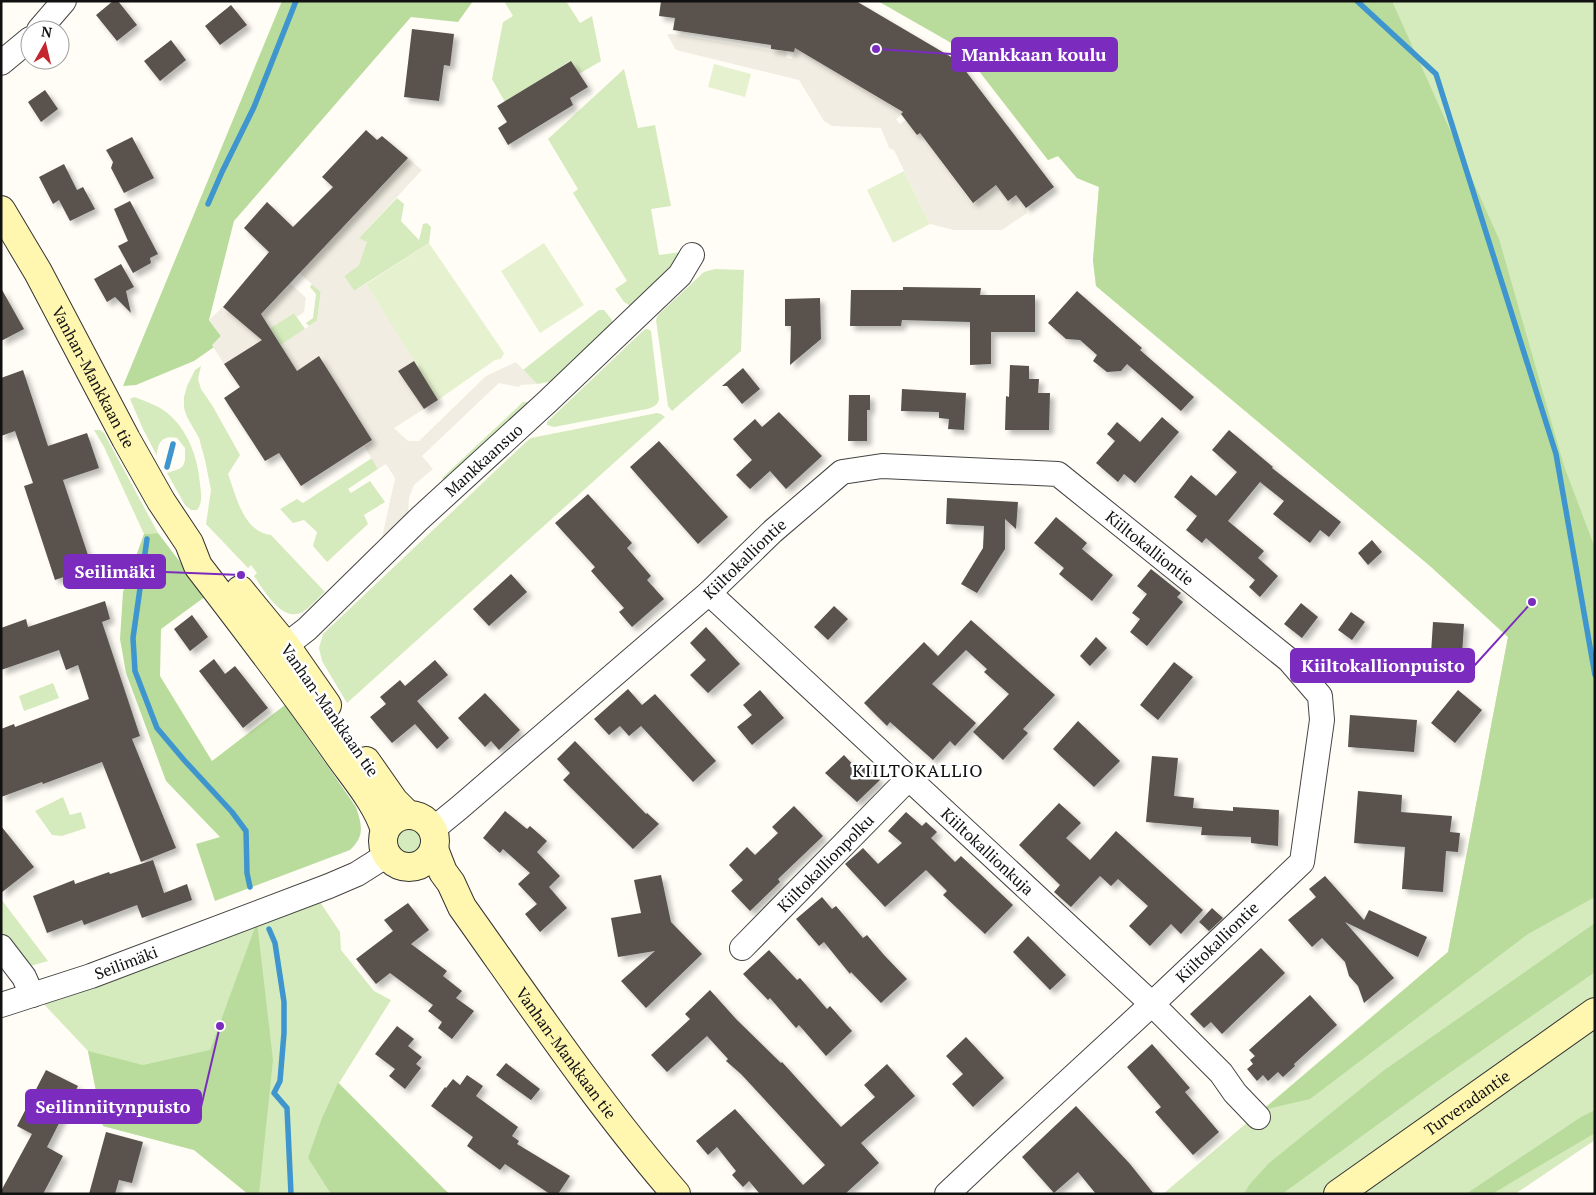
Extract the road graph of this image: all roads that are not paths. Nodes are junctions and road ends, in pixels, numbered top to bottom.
1 (64, 1) edge
2 (48, 20) edge
3 (20, 47) edge
4 (1, 63) edge
5 (1, 210) edge
6 (692, 255) dead end
7 (709, 593) junction
8 (277, 652) junction
9 (908, 779) junction
10 (408, 815) junction
11 (433, 839) junction
12 (393, 851) junction
13 (462, 907) junction
14 (1, 947) edge
15 (742, 948) dead end
16 (32, 994) junction
17 (1152, 1004) junction
18 (1, 1005) edge
19 (1595, 1012) edge
20 (1258, 1117) dead end
21 (676, 1194) edge
22 (947, 1194) edge
23 (1338, 1194) edge

1 - 2 street
3 - 4 street
5 - 8 main road, Vanhan-Mankkaan tie
6 - 8 street, Mankkaansuo
7 - 9 street, Kiiltokallionkuja
7 - 11 street, Kiiltokalliontie
7 - 17 street, Kiiltokalliontie
8 - 10 main road, Vanhan-Mankkaan tie
8 - 12 main road, Vanhan-Mankkaan tie
9 - 15 street, Kiiltokallionpolku
9 - 17 street, Kiiltokallionkuja
10 - 11 main road
10 - 12 main road
11 - 12 main road
11 - 13 main road, Vanhan-Mankkaan tie
12 - 13 main road, Vanhan-Mankkaan tie
12 - 16 street, Seilimäki
13 - 21 main road, Vanhan-Mankkaan tie
14 - 16 street
16 - 18 street, Seilimäki
17 - 20 street, Kiiltokallionkuja
17 - 22 street, Kiiltokalliontie
19 - 23 main road, Turveradantie

